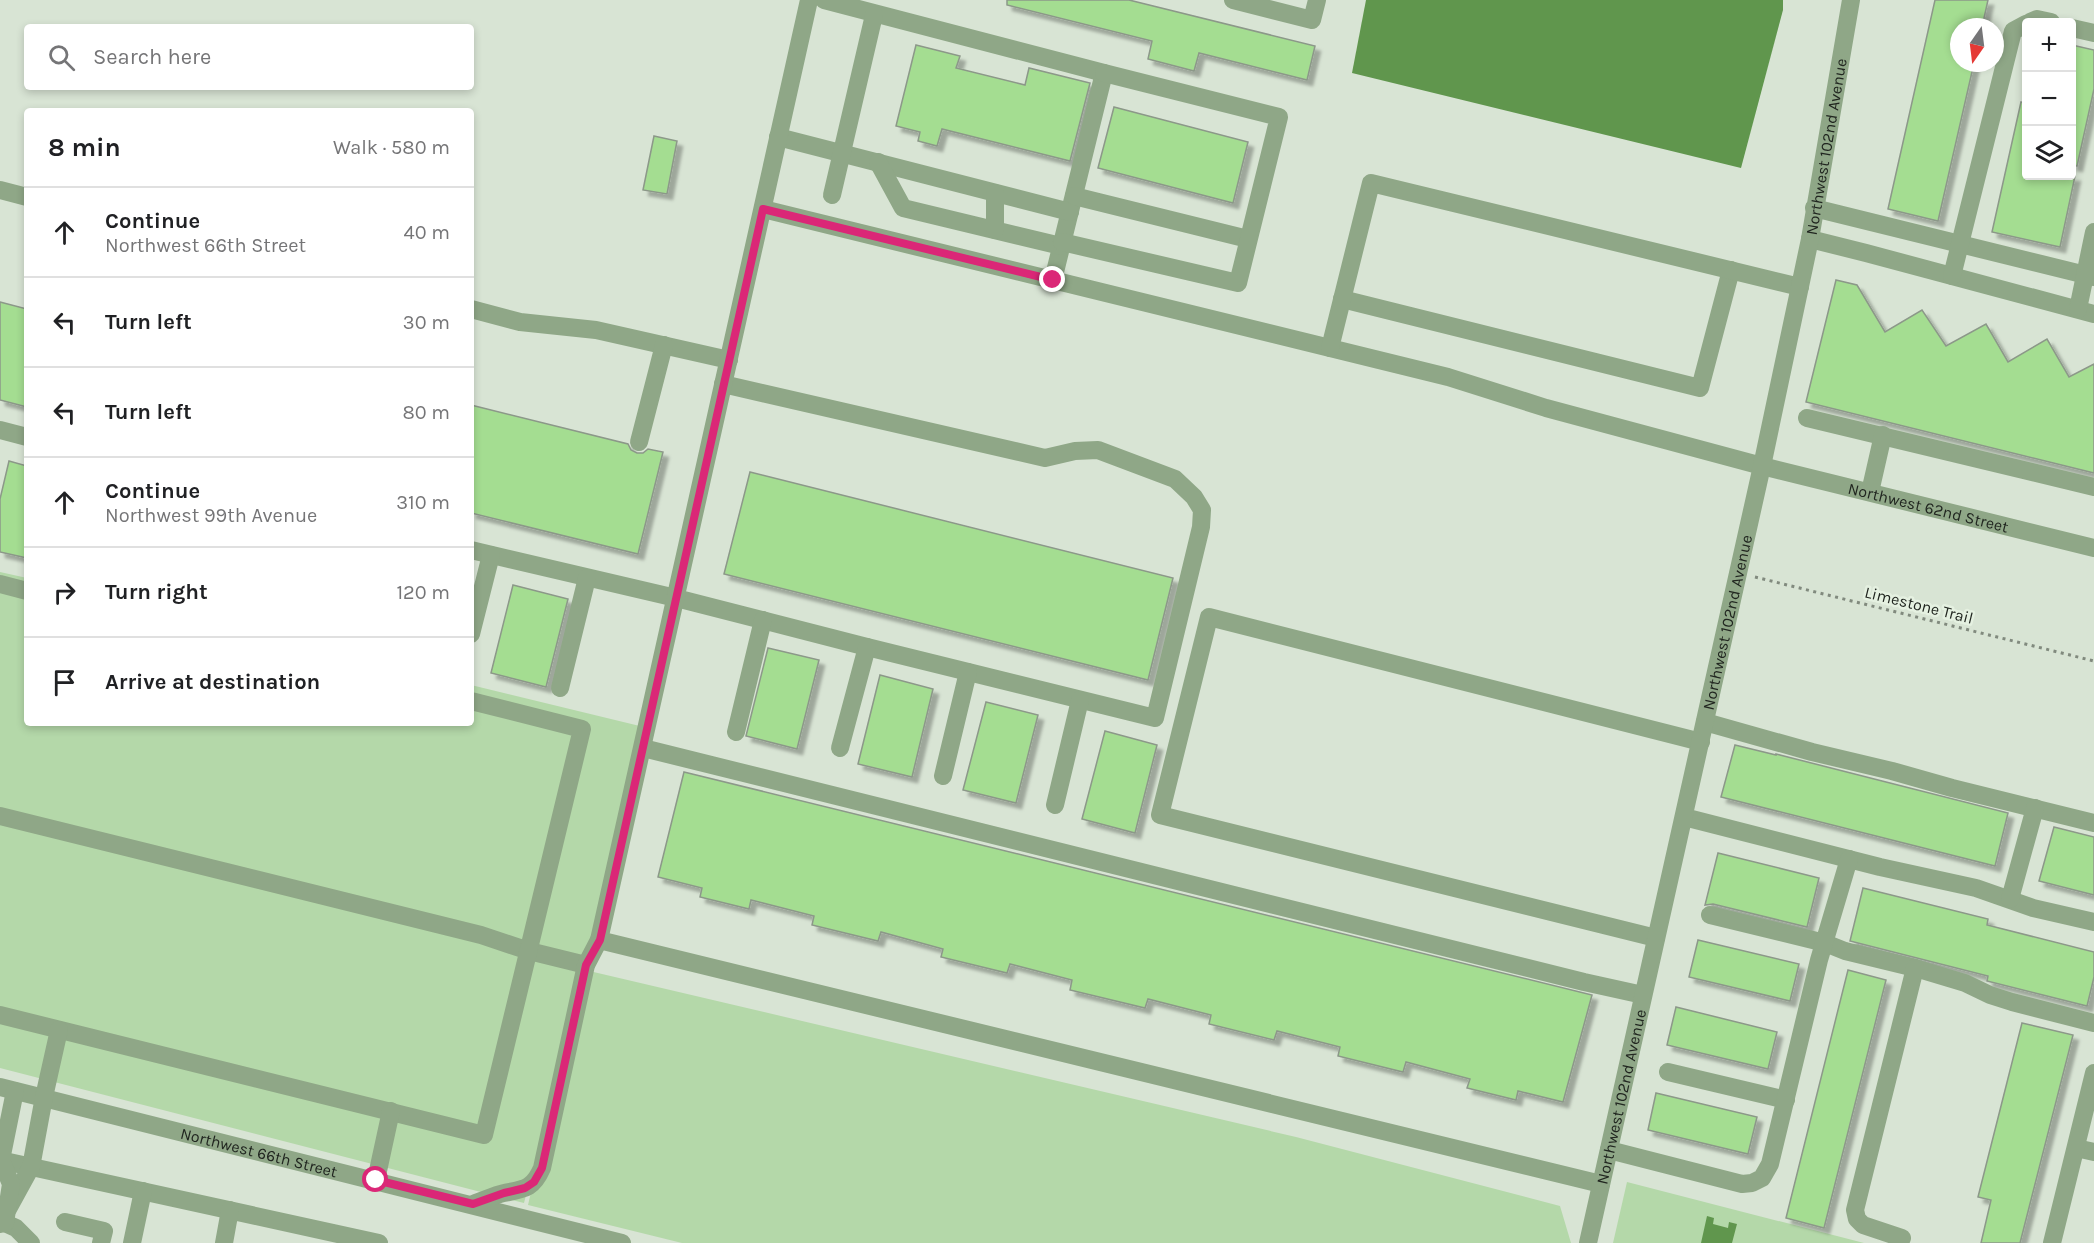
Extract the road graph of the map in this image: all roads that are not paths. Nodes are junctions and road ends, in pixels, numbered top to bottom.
1 (809, 0) edge
2 (824, 0) edge
3 (1233, 0) edge
4 (1317, 0) edge
5 (1851, 0) edge
6 (874, 15) junction
7 (2022, 26) edge
8 (2076, 28) edge
9 (2094, 33) edge
10 (1104, 73) junction
11 (778, 137) junction
12 (841, 153) junction
13 (878, 162) junction
14 (0, 190) edge
15 (995, 193) junction
16 (832, 195) dead end
17 (24, 196) edge
18 (1072, 204) junction
19 (1814, 208) junction
20 (763, 209) junction
21 (1874, 223) junction
22 (995, 230) junction
23 (2094, 231) edge
24 (1810, 239) junction
25 (1248, 240) junction
26 (1062, 244) junction
27 (1958, 244) junction
28 (1866, 253) junction
29 (1731, 270) junction
30 (1952, 276) junction
31 (2089, 276) edge
32 (1053, 280) junction
33 (1800, 287) junction
34 (1342, 299) junction
35 (474, 310) edge
36 (2086, 312) edge
37 (664, 345) junction
38 (1330, 348) junction
39 (729, 360) junction
40 (723, 384) junction
41 (1807, 418) dead end
42 (0, 430) edge
43 (1883, 435) junction
44 (24, 436) edge
45 (639, 442) dead end
46 (1762, 466) junction
47 (2094, 487) edge
48 (1870, 492) junction
49 (2094, 548) edge
50 (474, 551) edge
51 (491, 555) junction
52 (587, 578) junction
53 (0, 584) edge
54 (24, 590) edge
55 (676, 598) junction
56 (763, 620) junction
57 (474, 622) edge
58 (867, 647) junction
59 (968, 672) junction
60 (560, 688) dead end
61 (1080, 700) junction
62 (474, 702) edge
63 (1705, 722) junction
64 (736, 732) dead end
65 (1701, 742) junction
66 (643, 748) junction
67 (840, 748) dead end
68 (943, 776) dead end
69 (1054, 805) dead end
70 (2035, 808) junction
71 (0, 816) edge
72 (1684, 817) junction
73 (2094, 823) edge
74 (1849, 859) junction
75 (2010, 899) junction
76 (1710, 915) dead end
77 (2094, 922) edge
78 (1656, 938) junction
79 (600, 940) junction
80 (1825, 943) junction
81 (529, 951) junction
82 (586, 965) junction
83 (1915, 968) junction
84 (1643, 995) junction
85 (0, 1015) edge
86 (2094, 1023) edge
87 (59, 1030) junction
88 (1668, 1072) dead end
89 (2094, 1073) edge
90 (7, 1089) edge
91 (44, 1097) junction
92 (1786, 1100) junction
93 (391, 1111) junction
94 (2076, 1148) junction
95 (1609, 1150) junction
96 (2094, 1152) edge
97 (1, 1160) edge
98 (31, 1167) junction
99 (376, 1180) junction
100 (1601, 1184) junction
101 (143, 1191) junction
102 (473, 1204) junction
103 (230, 1210) junction
104 (4, 1219) edge
105 (65, 1222) dead end
106 (1902, 1238) dead end
107 (31, 1243) edge
108 (101, 1243) edge
109 (132, 1243) edge
110 (224, 1243) edge
111 (379, 1243) edge
112 (622, 1243) edge
113 (1588, 1243) edge
114 (2052, 1243) edge

1 - 11 street
2 - 6 street
3 - 4 street
5 - 19 street, Northwest 102nd Avenue
6 - 10 street
6 - 12 street
7 - 27 street
8 - 9 street
10 - 18 street
10 - 25 street
11 - 12 street
11 - 20 street
12 - 13 street
12 - 16 street
13 - 15 street
13 - 22 street
14 - 17 street
15 - 18 street
15 - 22 street
18 - 25 street
18 - 26 street
19 - 21 street
19 - 24 street, Northwest 102nd Avenue
20 - 32 street, Northwest 62nd Street
20 - 39 street
21 - 27 street
21 - 28 street
22 - 26 street
23 - 31 street
24 - 28 street
24 - 33 street, Northwest 102nd Avenue
25 - 26 street
26 - 32 street
27 - 30 street
27 - 31 street
28 - 30 street
29 - 33 street
29 - 34 street
29 - 34 street
30 - 36 street
31 - 36 street
32 - 38 street, Northwest 62nd Street
33 - 46 street, Northwest 102nd Avenue
34 - 38 street
35 - 37 street
37 - 39 street
37 - 45 street
38 - 46 street, Northwest 62nd Street
39 - 40 street
40 - 55 street
40 - 61 street
41 - 43 street
42 - 44 street
43 - 47 street
43 - 48 street
46 - 48 street, Northwest 62nd Street
46 - 63 street, Northwest 102nd Avenue
48 - 49 street, Northwest 62nd Street
50 - 51 street
51 - 52 street
51 - 57 street
52 - 55 street
52 - 60 street
53 - 54 street
55 - 56 street
55 - 66 street
56 - 58 street
56 - 64 street
58 - 59 street
58 - 67 street
59 - 61 street
59 - 68 street
61 - 69 street
62 - 81 street
63 - 65 street, Northwest 102nd Avenue
63 - 70 street
65 - 72 street, Northwest 102nd Avenue
65 - 78 street
66 - 79 street
66 - 84 street
70 - 73 street
70 - 75 street
71 - 81 street
72 - 74 street
72 - 78 street, Northwest 102nd Avenue
74 - 75 street
74 - 80 street
75 - 77 street
76 - 80 street
78 - 84 street, Northwest 102nd Avenue
79 - 82 street
79 - 100 street
80 - 83 street
80 - 92 street
81 - 82 street
81 - 93 street
82 - 102 street
83 - 86 street
83 - 106 street
84 - 95 street, Northwest 102nd Avenue
85 - 87 street
87 - 91 street
87 - 93 street
88 - 92 street
89 - 94 street
90 - 91 street, Northwest 66th Street
90 - 97 street
91 - 98 street
91 - 99 street, Northwest 66th Street
92 - 95 street
93 - 99 street
94 - 96 street
94 - 114 street
95 - 100 street, Northwest 102nd Avenue
97 - 98 street
97 - 104 street
98 - 101 street
98 - 104 street
99 - 102 street, Northwest 66th Street
100 - 113 street, Northwest 102nd Avenue
101 - 103 street
101 - 109 street
102 - 112 street, Northwest 66th Street
103 - 110 street
103 - 111 street
104 - 107 street
105 - 108 street

